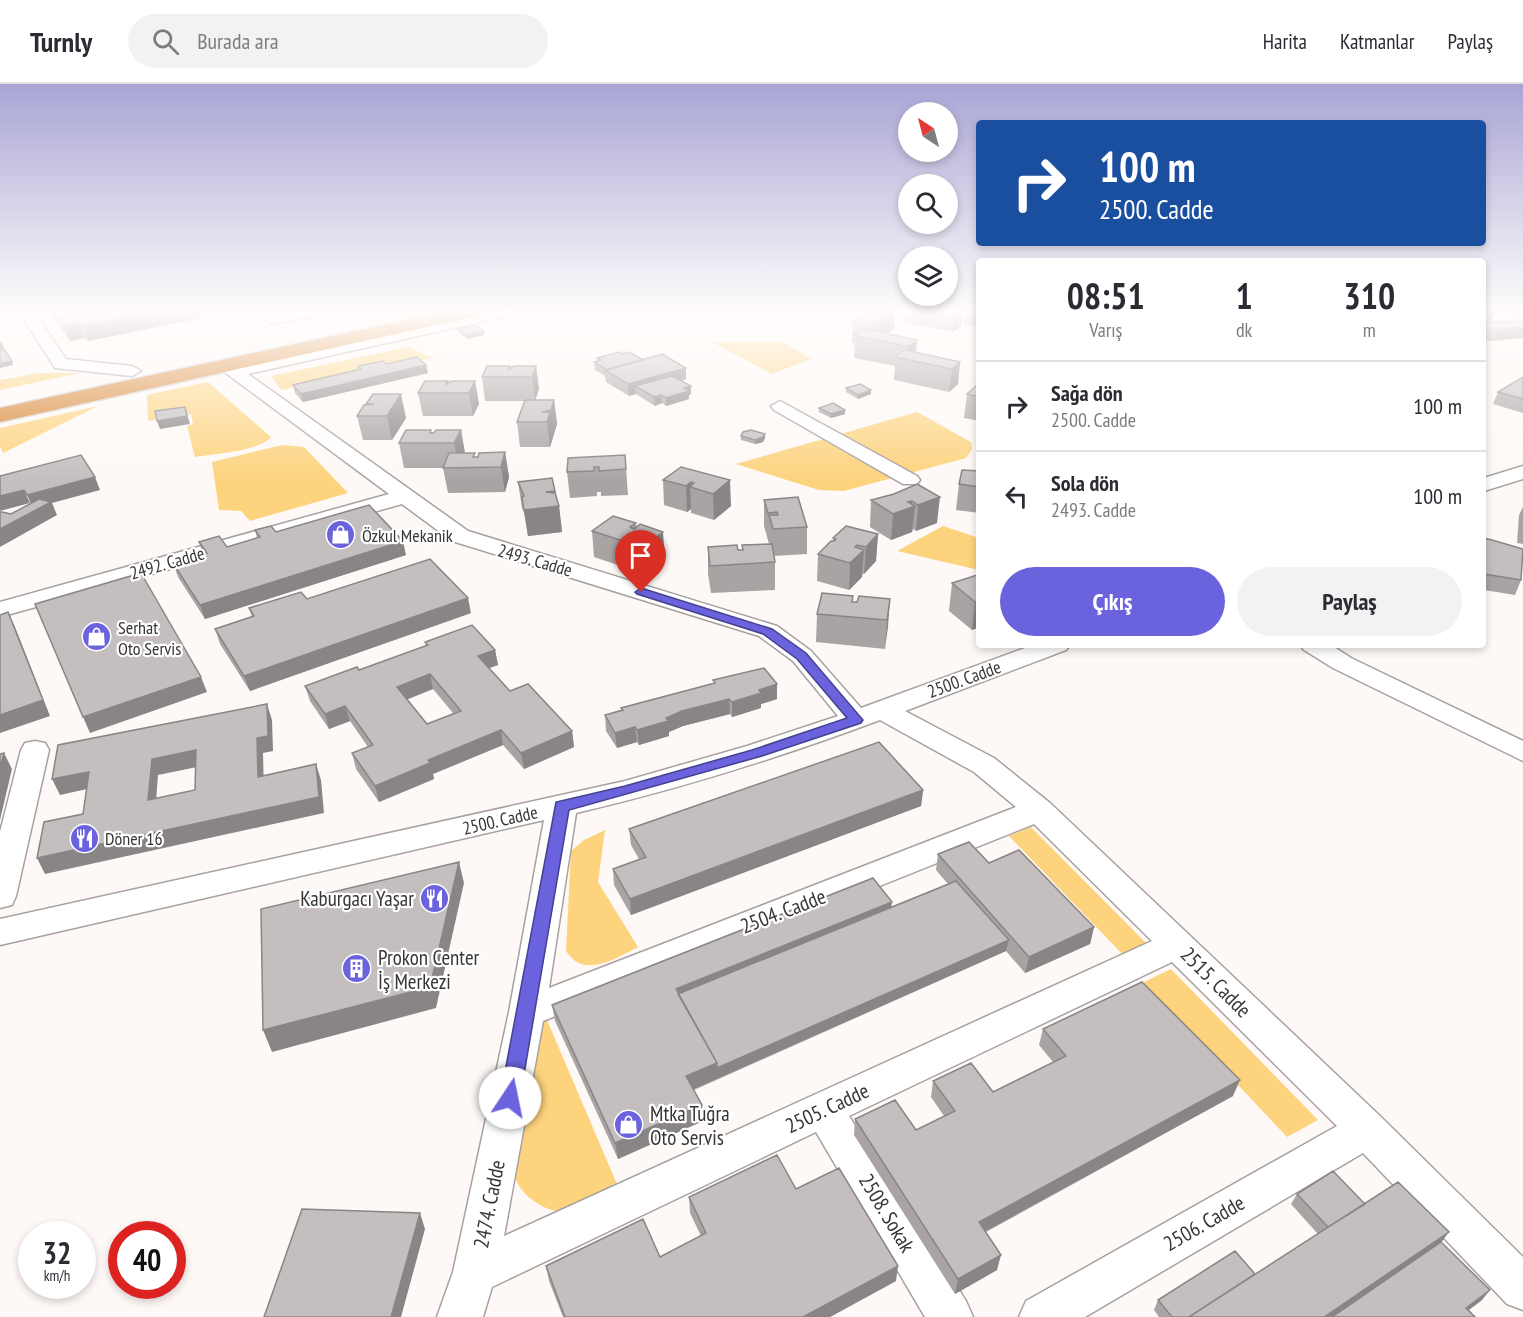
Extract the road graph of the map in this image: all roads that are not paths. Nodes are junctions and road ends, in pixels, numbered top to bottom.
1 (103, 368) edge
2 (144, 368) edge
3 (235, 368) edge
4 (236, 368) edge
5 (229, 369) junction
6 (132, 370) junction
7 (0, 399) edge
8 (780, 406) dead end
9 (0, 415) edge
10 (1523, 472) edge
11 (910, 480) dead end
12 (1486, 484) edge
13 (403, 497) junction
14 (0, 610) edge
15 (1049, 648) edge
16 (1318, 648) edge
17 (869, 715) junction
18 (35, 750) dead end
19 (1523, 752) edge
20 (562, 806) junction
21 (1040, 810) junction
22 (0, 896) edge
23 (0, 932) edge
24 (1178, 944) junction
25 (527, 1012) junction
26 (823, 1109) junction
27 (1367, 1130) junction
28 (475, 1272) junction
29 (1523, 1288) edge
30 (460, 1317) edge
31 (950, 1317) edge
32 (1042, 1317) edge

1 - 6 street
2 - 6 highway
3 - 5 highway
4 - 5 street
5 - 9 highway
5 - 13 street, 2493. Cadde
6 - 7 highway
8 - 11 street
10 - 12 street
13 - 14 street, 2492. Cadde
13 - 17 street, 2493. Cadde
15 - 17 street, 2500. Cadde
16 - 19 street
17 - 20 street, 2500. Cadde
17 - 21 street, 2515. Cadde
18 - 22 street
20 - 23 street, 2500. Cadde
20 - 25 street, 2474. Cadde
21 - 24 street, 2515. Cadde
21 - 25 street, 2504. Cadde
24 - 26 street, 2505. Cadde
24 - 27 street, 2515. Cadde
25 - 28 street, 2474. Cadde
26 - 28 street, 2505. Cadde
26 - 31 street, 2508. Sokak
27 - 29 street, 2515. Cadde
27 - 32 street, 2506. Cadde
28 - 30 street, 2474. Cadde

